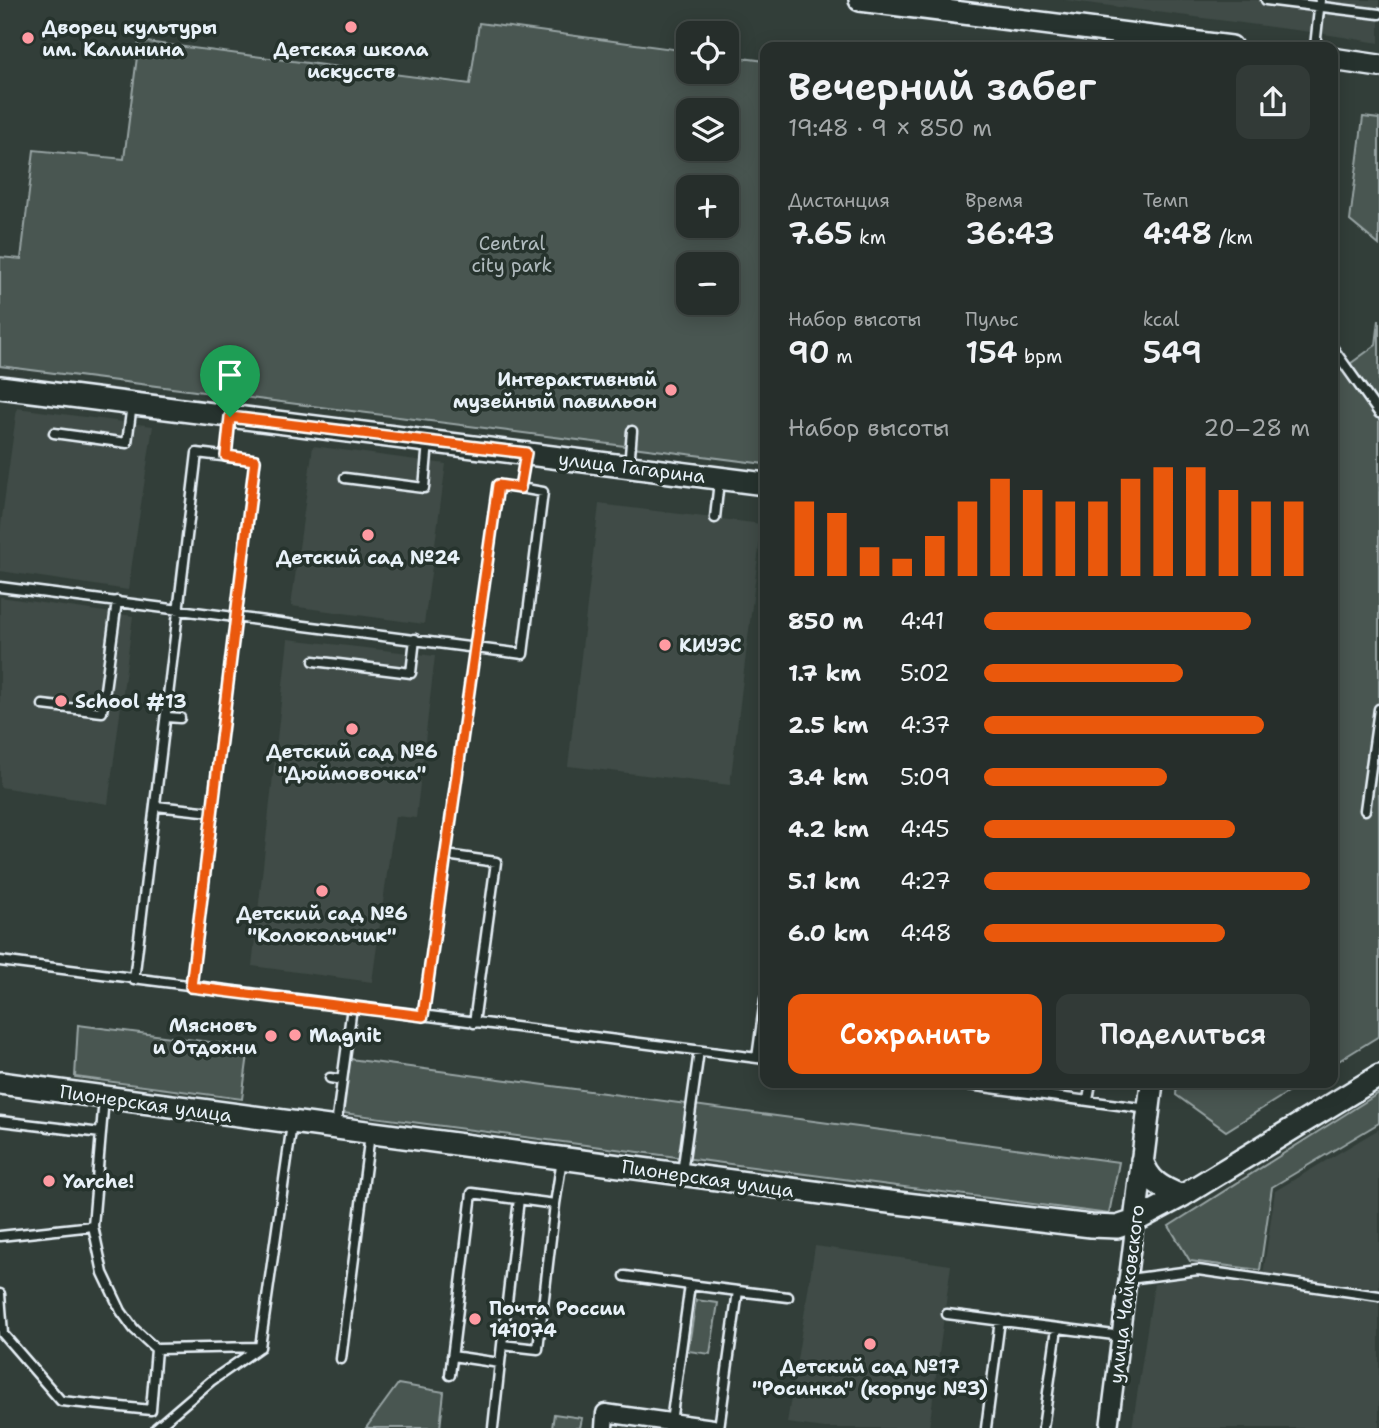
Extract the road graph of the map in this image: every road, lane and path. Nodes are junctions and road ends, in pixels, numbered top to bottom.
1 (860, 0) edge
2 (1266, 0) edge
3 (1320, 3) edge
4 (969, 8) edge
5 (1379, 14) edge
6 (1197, 42) edge
7 (1316, 42) edge
8 (1338, 60) edge
9 (1379, 66) edge
10 (1338, 355) edge
11 (0, 387) edge
12 (132, 404) junction
13 (1379, 413) edge
14 (230, 417) junction
15 (632, 431) dead end
16 (54, 433) dead end
17 (428, 442) junction
18 (526, 453) junction
19 (226, 456) junction
20 (629, 467) junction
21 (345, 478) dead end
22 (719, 478) junction
23 (760, 483) edge
24 (520, 488) junction
25 (715, 518) dead end
26 (0, 587) edge
27 (117, 601) junction
28 (180, 609) junction
29 (235, 616) junction
30 (415, 639) junction
31 (475, 647) junction
32 (314, 661) dead end
33 (43, 705) dead end
34 (1379, 709) edge
35 (167, 717) junction
36 (180, 718) dead end
37 (156, 806) junction
38 (1365, 810) dead end
39 (212, 812) junction
40 (446, 855) junction
41 (0, 961) edge
42 (134, 980) junction
43 (191, 987) junction
44 (352, 1007) junction
45 (423, 1016) junction
46 (474, 1023) junction
47 (699, 1051) junction
48 (760, 1059) edge
49 (1379, 1076) edge
50 (330, 1078) dead end
51 (342, 1080) junction
52 (0, 1083) edge
53 (994, 1088) edge
54 (1034, 1088) edge
55 (1090, 1088) edge
56 (1151, 1088) edge
57 (1033, 1093) junction
58 (104, 1097) junction
59 (1088, 1100) junction
60 (1148, 1109) junction
61 (0, 1121) edge
62 (292, 1122) junction
63 (336, 1128) junction
64 (101, 1133) junction
65 (370, 1134) junction
66 (562, 1159) junction
67 (1142, 1160) junction
68 (682, 1175) junction
69 (1182, 1196) junction
70 (519, 1199) junction
71 (555, 1205) junction
72 (1135, 1221) junction
73 (93, 1226) junction
74 (0, 1236) edge
75 (625, 1276) dead end
76 (1129, 1279) junction
77 (690, 1284) junction
78 (738, 1291) junction
79 (0, 1294) edge
80 (1379, 1296) edge
81 (788, 1297) dead end
82 (947, 1314) dead end
83 (1000, 1320) junction
84 (1057, 1328) junction
85 (1122, 1336) junction
86 (502, 1345) junction
87 (261, 1347) junction
88 (156, 1349) junction
89 (452, 1356) junction
90 (341, 1359) dead end
91 (500, 1363) junction
92 (450, 1375) dead end
93 (605, 1420) edge
94 (671, 1422) junction
95 (156, 1428) edge
96 (492, 1428) edge
97 (713, 1428) edge
98 (719, 1428) edge
99 (986, 1428) edge
100 (1043, 1428) edge
101 (1109, 1428) edge

1 - 4 main road
2 - 3 lane
3 - 5 lane
3 - 7 lane
4 - 6 main road
8 - 9 main road
10 - 13 lane
11 - 12 main road, улица Гагарина
12 - 14 main road, улица Гагарина
12 - 16 lane
14 - 17 main road, улица Гагарина
14 - 19 lane
15 - 20 lane
17 - 18 main road, улица Гагарина
17 - 21 lane
18 - 20 main road, улица Гагарина
18 - 24 lane
19 - 28 lane
19 - 29 lane
20 - 22 main road, улица Гагарина
22 - 23 main road, улица Гагарина
22 - 25 lane
24 - 31 lane
24 - 31 lane
26 - 27 lane
27 - 28 lane
27 - 33 lane
28 - 29 lane
28 - 35 lane
29 - 30 lane
29 - 39 lane
30 - 31 lane
30 - 32 lane
31 - 40 lane
34 - 38 lane
35 - 36 lane
35 - 37 lane
37 - 39 lane
37 - 42 lane
39 - 43 lane
40 - 45 lane
40 - 46 lane
41 - 42 lane
42 - 43 lane
43 - 44 lane
44 - 45 lane
44 - 51 lane
45 - 46 lane
46 - 47 lane
47 - 48 lane
47 - 68 lane
49 - 69 main road, Пионерская улица
50 - 51 lane
51 - 63 lane
52 - 58 main road, Пионерская улица
53 - 57 lane
54 - 57 lane
55 - 59 lane
56 - 60 main road, улица Чайковского
57 - 59 lane
58 - 62 main road, Пионерская улица
58 - 64 lane
59 - 60 lane
60 - 67 main road, улица Чайковского
61 - 64 lane
62 - 63 main road, Пионерская улица
62 - 87 lane
63 - 65 main road, Пионерская улица
64 - 73 lane
65 - 66 main road, Пионерская улица
65 - 90 lane
66 - 68 main road, Пионерская улица
66 - 71 lane
67 - 69 main road, улица Чайковского
67 - 72 main road, улица Чайковского
68 - 72 main road, Пионерская улица
69 - 72 main road, Пионерская улица
70 - 71 lane
70 - 86 lane
70 - 89 lane
71 - 86 lane
72 - 76 street, улица Чайковского
73 - 74 lane
73 - 88 lane
75 - 77 lane
76 - 80 lane
76 - 85 street, улица Чайковского
77 - 78 lane
77 - 94 lane
78 - 81 lane
78 - 98 lane
79 - 88 lane
82 - 83 lane
83 - 84 lane
83 - 99 lane
84 - 85 lane
84 - 100 lane
85 - 101 street, улица Чайковского
86 - 91 lane
87 - 88 lane
87 - 95 lane
89 - 91 lane
89 - 92 lane
91 - 96 lane
93 - 94 street
94 - 97 street

